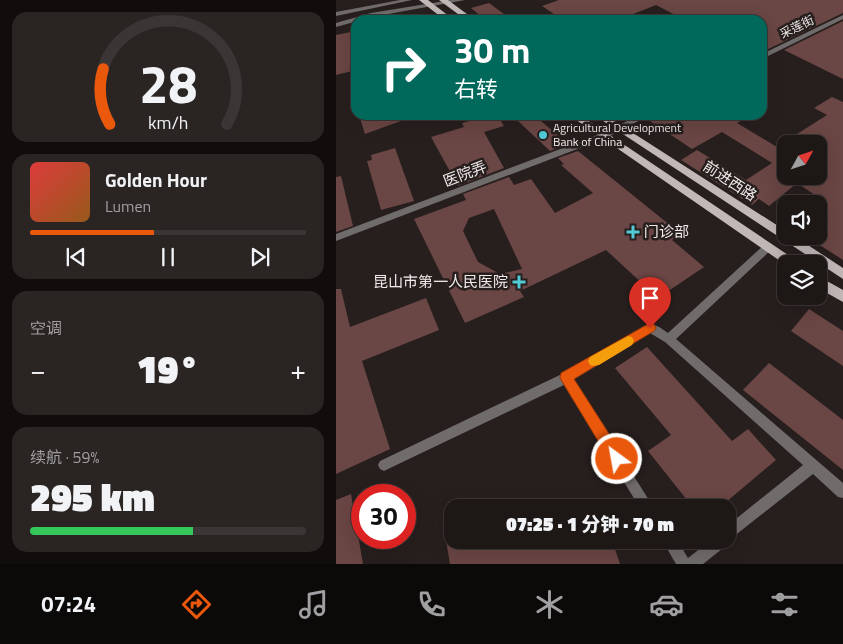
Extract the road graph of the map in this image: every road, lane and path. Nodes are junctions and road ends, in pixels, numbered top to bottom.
1 (409, 0) edge
2 (462, 0) edge
3 (445, 1) edge
4 (426, 2) edge
5 (336, 14) edge
6 (371, 15) edge
7 (443, 15) edge
8 (464, 15) edge
9 (843, 17) edge
10 (351, 21) edge
11 (336, 25) edge
12 (767, 55) edge
13 (581, 120) edge
14 (607, 120) edge
15 (636, 120) edge
16 (619, 128) junction
17 (603, 136) junction
18 (336, 238) edge
19 (768, 247) junction
20 (780, 255) edge
21 (843, 274) edge
22 (827, 287) edge
23 (843, 298) edge
24 (669, 339) junction
25 (566, 378) junction
26 (384, 465) dead end
27 (812, 466) junction
28 (843, 492) edge
29 (642, 499) edge
30 (736, 528) edge
31 (675, 549) edge
32 (711, 549) edge
33 (684, 564) edge
34 (692, 564) edge

1 - 5 street
2 - 3 street
3 - 4 street
3 - 8 main road
4 - 6 street
4 - 7 main road
9 - 12 street, 采莲街
10 - 11 street
13 - 17 main road
14 - 16 main road, 前进西路
15 - 16 street
16 - 17 street
16 - 21 main road, 前进西路
17 - 18 street, 医院弄
17 - 19 main road
19 - 20 main road
19 - 24 street
22 - 23 main road
24 - 25 street
24 - 27 street
25 - 26 street
25 - 29 street
27 - 28 street
27 - 30 street
31 - 33 street
32 - 34 street

